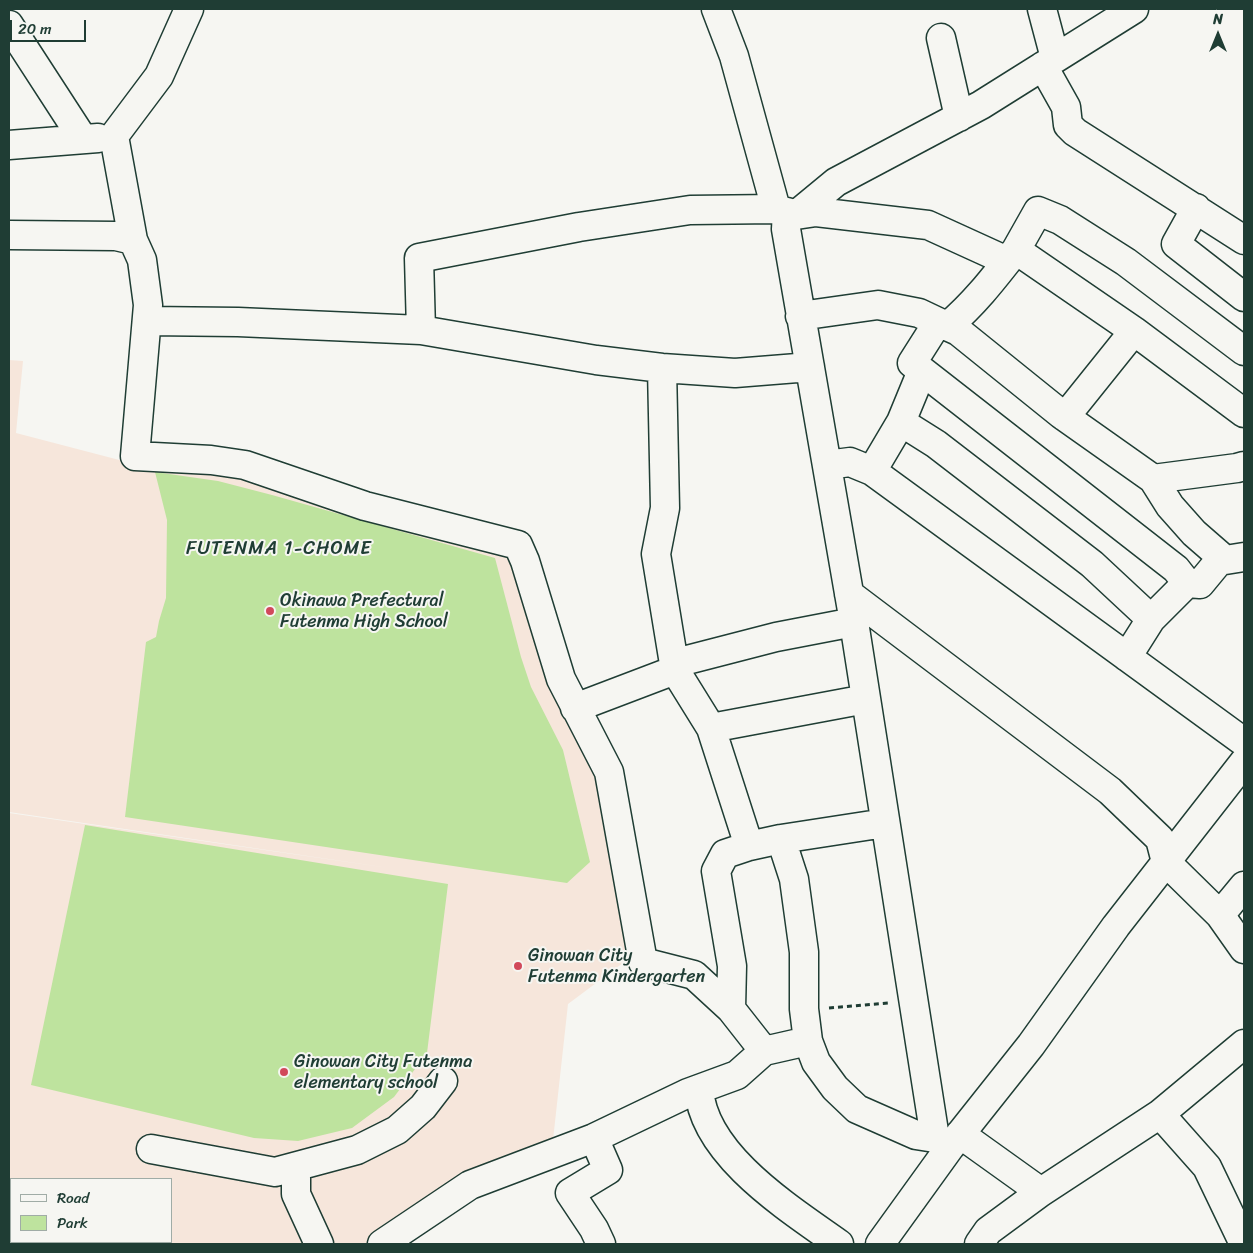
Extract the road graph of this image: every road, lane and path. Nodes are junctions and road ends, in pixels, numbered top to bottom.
1 (189, 9) edge
2 (716, 9) edge
3 (1042, 9) edge
4 (1134, 9) edge
5 (9, 25) edge
6 (942, 38) dead end
7 (1049, 62) junction
8 (959, 117) junction
9 (114, 136) junction
10 (84, 139) junction
11 (9, 145) edge
12 (1196, 208) junction
13 (786, 212) junction
14 (9, 235) edge
15 (133, 240) junction
16 (1244, 240) edge
17 (1012, 256) junction
18 (1244, 297) edge
19 (800, 316) junction
20 (147, 321) junction
21 (943, 324) junction
22 (422, 330) junction
23 (1134, 331) junction
24 (1244, 351) edge
25 (810, 367) junction
26 (662, 368) junction
27 (922, 371) junction
28 (1244, 413) edge
29 (1065, 416) junction
30 (901, 422) junction
31 (827, 465) junction
32 (1244, 466) edge
33 (872, 471) junction
34 (1153, 478) junction
35 (1234, 559) edge
36 (1187, 583) junction
37 (849, 594) junction
38 (1151, 618) junction
39 (854, 622) junction
40 (1127, 657) junction
41 (675, 670) junction
42 (866, 700) junction
43 (575, 708) junction
44 (712, 728) junction
45 (1244, 742) edge
46 (1244, 762) edge
47 (885, 823) junction
48 (781, 839) junction
49 (749, 846) junction
50 (1166, 862) junction
51 (1244, 886) edge
52 (1220, 915) junction
53 (1244, 950) edge
54 (913, 1002) junction
55 (731, 1009) junction
56 (804, 1010) junction
57 (808, 1041) junction
58 (1244, 1044) edge
59 (764, 1051) junction
60 (443, 1081) dead end
61 (699, 1089) junction
62 (1160, 1114) junction
63 (594, 1138) junction
64 (948, 1140) junction
65 (151, 1149) dead end
66 (296, 1167) junction
67 (1041, 1192) junction
68 (319, 1244) edge
69 (382, 1244) edge
70 (601, 1244) edge
71 (839, 1244) edge
72 (880, 1244) edge
73 (979, 1244) edge
74 (1244, 1244) edge

1 - 9 street
2 - 13 street
3 - 7 street
4 - 7 street
5 - 10 street
6 - 8 street
7 - 8 street
7 - 12 street
8 - 13 street
9 - 10 street
9 - 15 street
10 - 11 street
12 - 16 street
12 - 18 street
13 - 17 street
13 - 19 street
13 - 22 street
14 - 15 street
15 - 20 street
17 - 21 street
17 - 23 street
17 - 24 street
19 - 21 street
19 - 25 street
20 - 22 street
20 - 43 street
21 - 27 street
21 - 29 street
22 - 26 street
23 - 28 street
23 - 29 street
25 - 26 street
25 - 31 street
26 - 41 street
27 - 30 street
27 - 36 street
29 - 34 street
30 - 33 street
30 - 38 street
31 - 33 street
31 - 37 street
32 - 34 street
33 - 40 street
34 - 35 street
35 - 36 street
36 - 38 street
37 - 39 street
37 - 50 street
38 - 40 street
39 - 41 street
39 - 42 street
40 - 45 street
41 - 43 street
41 - 44 street
42 - 44 street
42 - 47 street
43 - 55 street
44 - 49 street
46 - 50 street
47 - 48 street
47 - 54 street
48 - 49 street
48 - 56 street
49 - 55 street
50 - 52 street
50 - 64 street
51 - 52 street
52 - 53 street
54 - 56 path
54 - 64 street
55 - 59 street
56 - 57 street
57 - 59 street
57 - 64 street
58 - 62 street
59 - 61 street
60 - 66 street
61 - 63 street
61 - 71 street
62 - 67 street
62 - 74 street
63 - 69 street
63 - 70 street
64 - 67 street
64 - 72 street
65 - 66 street
66 - 68 street
67 - 73 street

